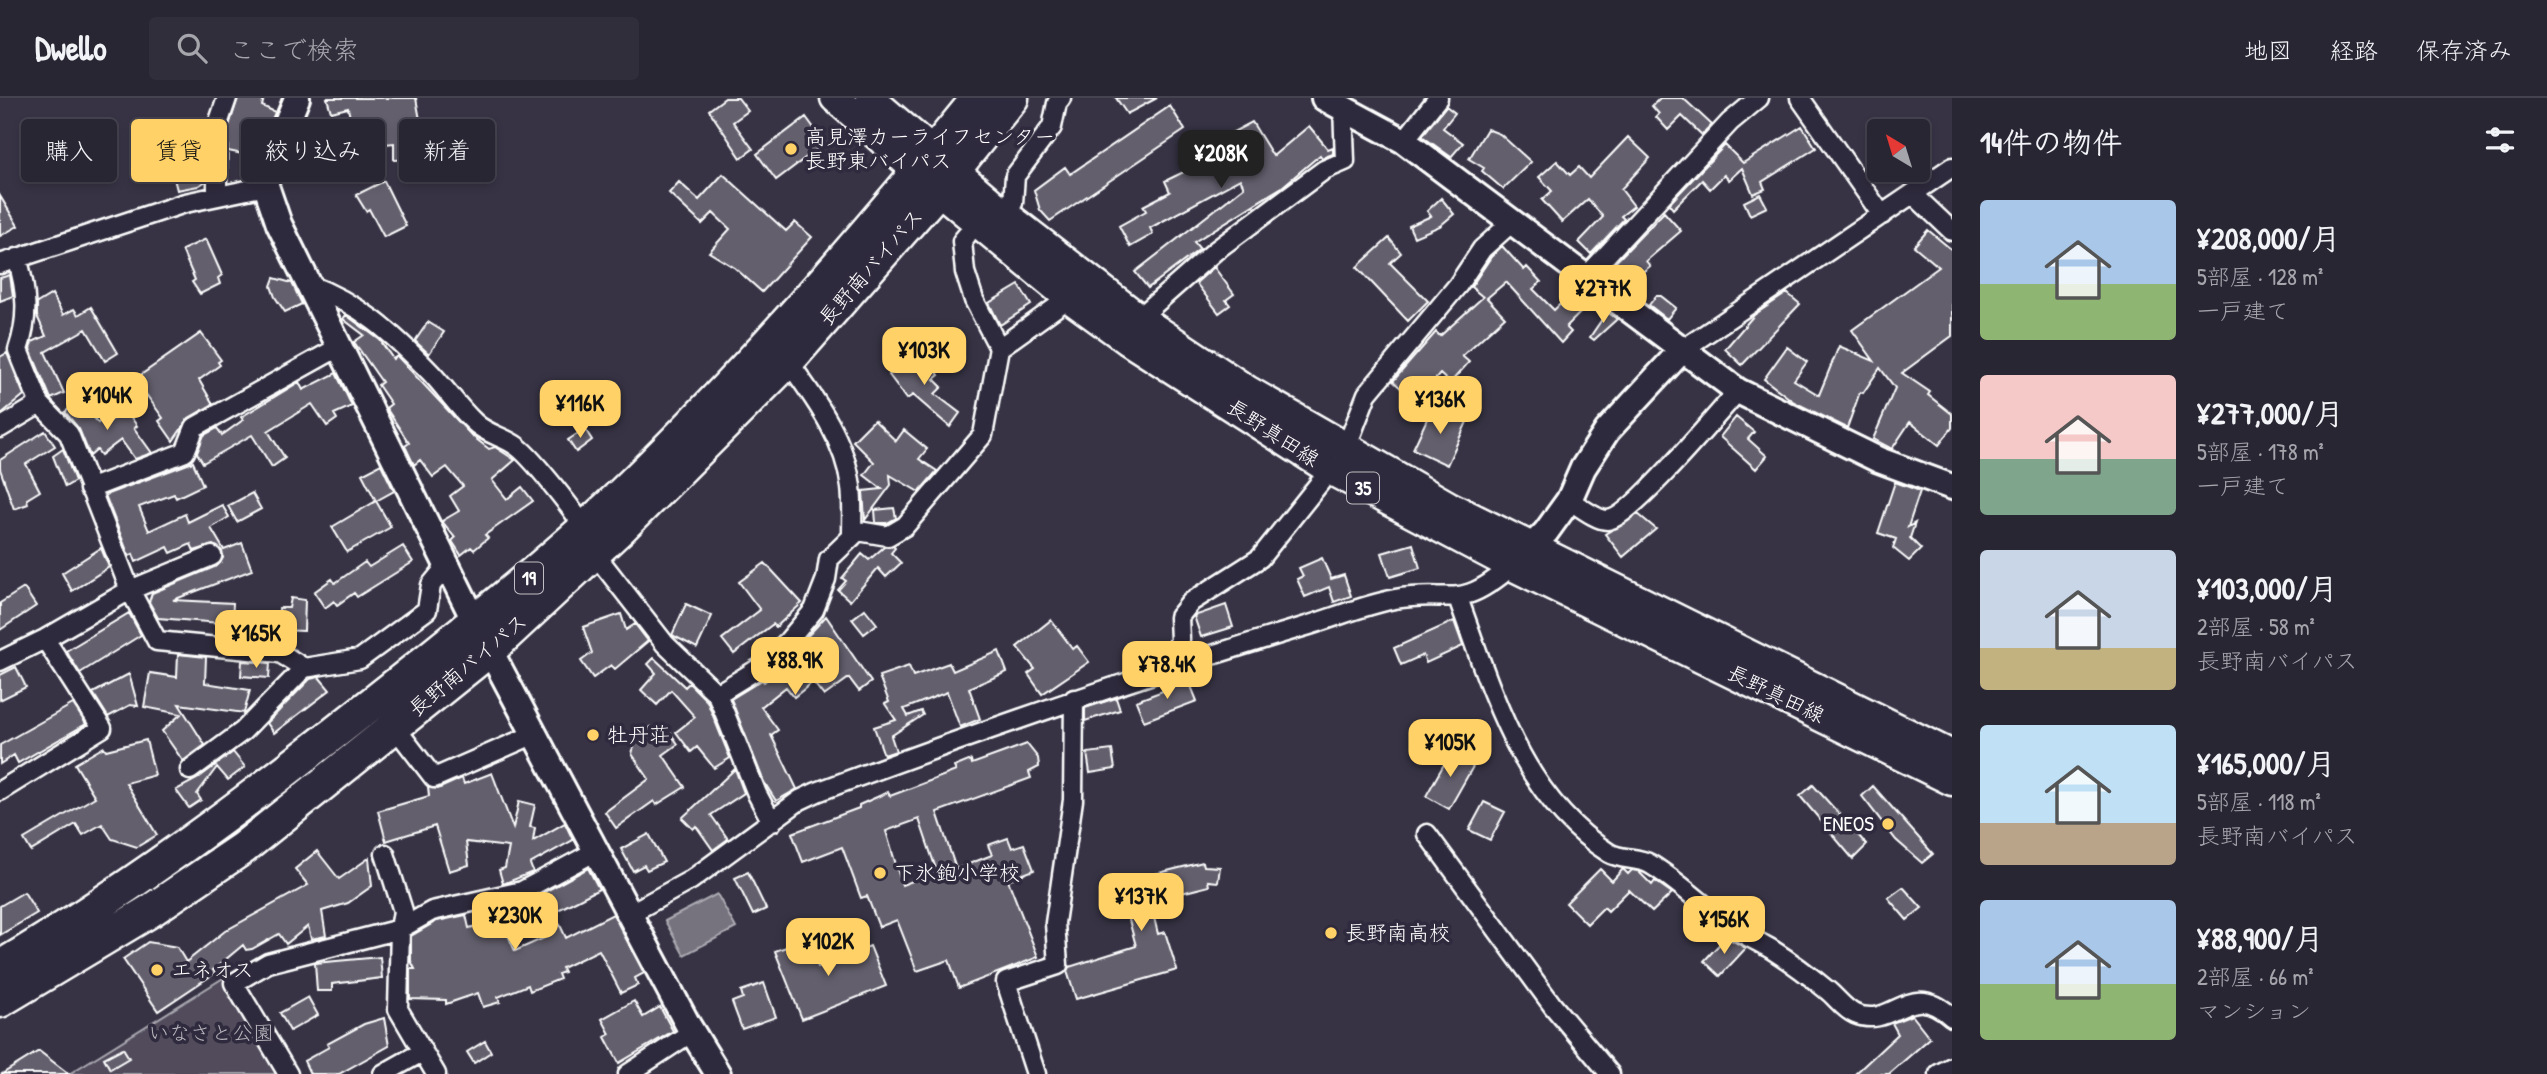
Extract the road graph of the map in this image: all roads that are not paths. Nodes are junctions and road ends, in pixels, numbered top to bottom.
1 (228, 98) edge
2 (297, 98) edge
3 (835, 98) edge
4 (978, 98) edge
5 (1012, 98) edge
6 (1061, 98) edge
7 (1438, 98) edge
8 (1759, 98) edge
9 (1800, 98) edge
10 (881, 100) edge
11 (1334, 102) edge
12 (1404, 141) junction
13 (1952, 167) edge
14 (936, 171) junction
15 (266, 186) junction
16 (1913, 194) junction
17 (217, 196) junction
18 (1005, 214) junction
19 (1882, 215) junction
20 (1511, 223) junction
21 (1952, 231) edge
22 (967, 235) dead end
23 (8, 261) edge
24 (1586, 277) junction
25 (307, 284) junction
26 (1069, 298) junction
27 (1139, 318) junction
28 (339, 347) junction
29 (999, 348) junction
30 (1682, 349) junction
31 (788, 361) junction
32 (1738, 391) junction
33 (40, 404) junction
34 (0, 428) edge
35 (1338, 459) junction
36 (1952, 487) edge
37 (89, 489) junction
38 (1569, 500) junction
39 (852, 537) junction
40 (589, 540) junction
41 (1533, 546) junction
42 (212, 556) dead end
43 (449, 563) junction
44 (1512, 566) junction
45 (130, 590) junction
46 (1458, 598) junction
47 (475, 622) junction
48 (46, 639) junction
49 (491, 649) junction
50 (0, 661) edge
51 (1169, 667) junction
52 (304, 668) junction
53 (717, 694) junction
54 (1074, 699) junction
55 (394, 726) junction
56 (535, 734) junction
57 (1952, 755) edge
58 (190, 770) dead end
59 (1952, 781) edge
60 (0, 792) edge
61 (772, 821) junction
62 (1427, 834) dead end
63 (596, 851) junction
64 (385, 855) dead end
65 (629, 914) junction
66 (400, 929) junction
67 (0, 967) edge
68 (0, 1001) edge
69 (1952, 1017) edge
70 (692, 1032) junction
71 (422, 1052) junction
72 (1952, 1067) edge
73 (288, 1074) edge
74 (383, 1074) edge
75 (436, 1074) edge
76 (628, 1074) edge
77 (718, 1074) edge
78 (1036, 1074) edge
79 (1610, 1074) edge
80 (1939, 1074) edge

1 - 17 street
2 - 15 street
3 - 14 main road, 長野真田線 / 35
4 - 14 highway, 長野南バイパス / 19
5 - 14 highway, 長野南バイパス / 19
6 - 18 street
7 - 12 street
8 - 24 street
9 - 19 street
10 - 14 main road, 長野真田線 / 35
11 - 12 street
11 - 27 street
12 - 20 street
13 - 16 street
14 - 18 main road, 長野真田線 / 35
14 - 26 main road, 長野真田線 / 35
14 - 31 highway, 長野南バイパス / 19
14 - 40 highway, 長野南バイパス / 19
15 - 17 street
15 - 25 street
16 - 19 street
16 - 21 street
17 - 23 street
18 - 27 main road, 長野真田線 / 35
19 - 30 street
20 - 24 street
20 - 35 street
22 - 29 street
23 - 33 street
24 - 30 street
25 - 28 street
25 - 40 street
26 - 29 street
26 - 35 main road, 長野真田線 / 35
27 - 35 main road, 長野真田線 / 35
28 - 37 street
28 - 43 street
29 - 39 street
30 - 32 street
30 - 38 street
31 - 39 street
31 - 40 highway, 長野南バイパス / 19
32 - 36 street
32 - 38 street
33 - 34 street
33 - 37 street
35 - 41 main road, 長野真田線 / 35
35 - 44 main road, 長野真田線 / 35
35 - 51 street
37 - 45 street
38 - 41 street
39 - 53 street
40 - 47 highway, 長野南バイパス / 19
40 - 49 highway, 長野南バイパス / 19
40 - 53 street
41 - 44 street
41 - 57 main road, 長野真田線 / 35
42 - 45 street
43 - 47 street
43 - 52 street
44 - 46 street
44 - 59 main road, 長野真田線 / 35
45 - 48 street
45 - 52 street
46 - 51 street
46 - 69 street
47 - 49 street
47 - 67 highway, 長野南バイパス / 19
48 - 50 street
48 - 60 street
49 - 55 highway, 長野南バイパス / 19
49 - 56 street
51 - 54 street
52 - 58 street
53 - 61 street
54 - 61 street
54 - 78 street
55 - 56 street
55 - 68 highway, 長野南バイパス / 19
56 - 63 street
61 - 65 street
62 - 79 street
63 - 65 street
63 - 66 street
64 - 66 street
65 - 70 street
66 - 71 street
66 - 73 street
70 - 76 street
70 - 77 street
71 - 74 street
71 - 75 street
72 - 80 street

